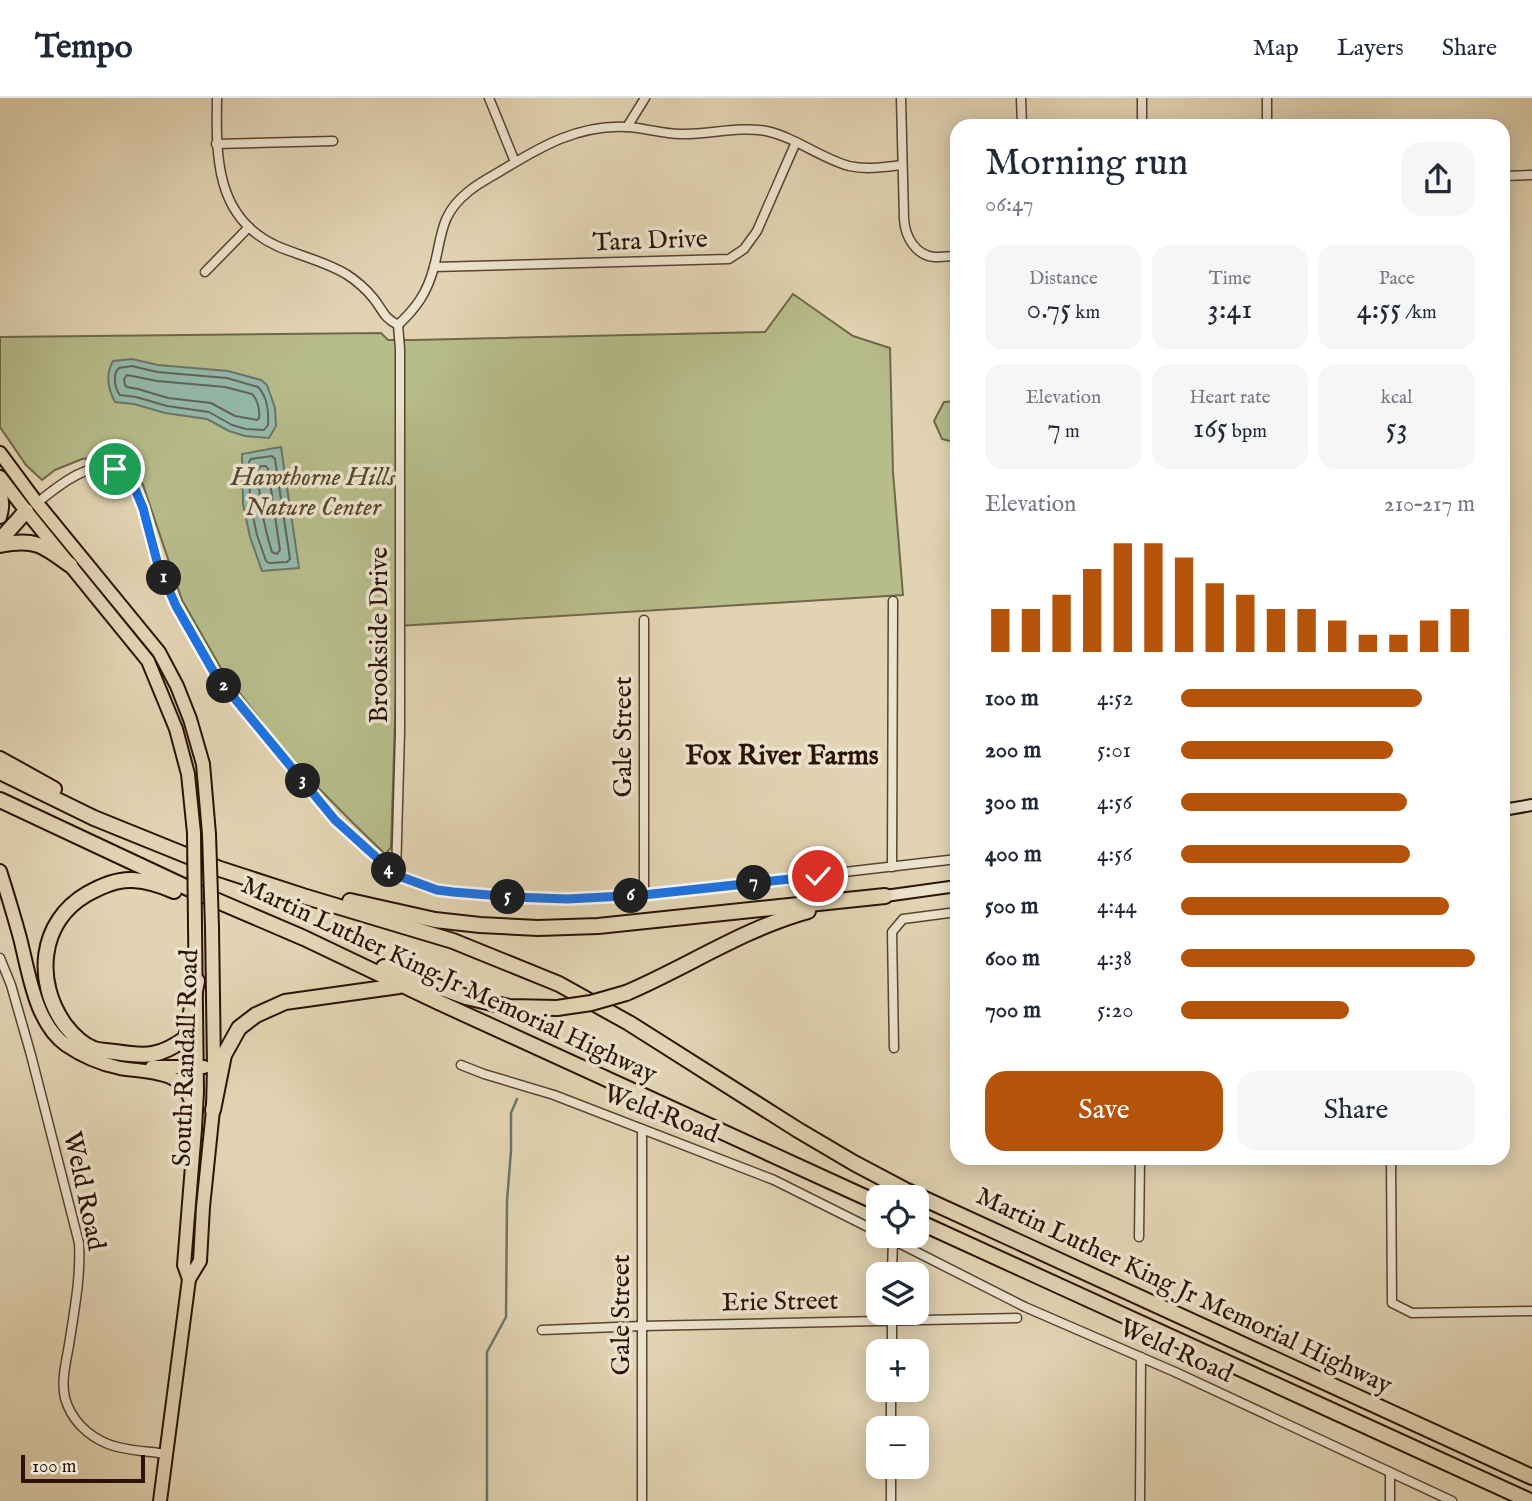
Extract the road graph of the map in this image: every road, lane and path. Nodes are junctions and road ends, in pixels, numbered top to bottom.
1 (217, 98) edge
2 (489, 98) edge
3 (645, 98) edge
4 (901, 98) edge
5 (1021, 98) edge
6 (1142, 98) edge
7 (1267, 98) edge
8 (1022, 119) edge
9 (1142, 119) edge
10 (1267, 119) edge
11 (627, 127) junction
12 (333, 141) dead end
13 (796, 142) junction
14 (216, 144) junction
15 (515, 162) junction
16 (902, 165) junction
17 (1510, 176) edge
18 (1532, 176) edge
19 (249, 228) junction
20 (950, 256) edge
21 (434, 267) junction
22 (205, 272) dead end
23 (398, 325) junction
24 (0, 453) edge
25 (0, 477) edge
26 (0, 491) edge
27 (31, 507) junction
28 (0, 517) edge
29 (0, 529) edge
30 (0, 543) edge
31 (70, 565) junction
32 (893, 601) dead end
33 (644, 620) dead end
34 (0, 759) edge
35 (0, 772) edge
36 (0, 800) edge
37 (1532, 805) edge
38 (1510, 809) edge
39 (94, 818) junction
40 (950, 860) edge
41 (892, 867) junction
42 (220, 869) junction
43 (0, 871) edge
44 (396, 875) junction
45 (950, 887) edge
46 (643, 895) junction
47 (885, 896) junction
48 (950, 913) edge
49 (304, 938) junction
50 (0, 958) edge
51 (197, 981) junction
52 (399, 986) junction
53 (436, 1001) junction
54 (894, 1048) dead end
55 (461, 1065) dead end
56 (197, 1067) junction
57 (214, 1067) junction
58 (121, 1068) junction
59 (213, 1110) junction
60 (195, 1129) junction
61 (642, 1129) junction
62 (1140, 1165) edge
63 (1391, 1165) edge
64 (866, 1198) edge
65 (866, 1226) edge
66 (929, 1226) edge
67 (1139, 1237) dead end
68 (910, 1248) edge
69 (189, 1279) junction
70 (1532, 1311) edge
71 (929, 1317) edge
72 (866, 1318) edge
73 (1017, 1318) dead end
74 (642, 1326) junction
75 (542, 1330) dead end
76 (1141, 1357) junction
77 (166, 1454) junction
78 (1390, 1472) junction
79 (1532, 1477) edge
80 (891, 1479) edge
81 (160, 1501) edge
82 (642, 1501) edge
83 (891, 1501) edge
84 (1140, 1501) edge
85 (1390, 1501) edge
86 (1452, 1501) edge
87 (1530, 1501) edge

1 - 14 street
2 - 15 street
3 - 11 street
4 - 16 street
5 - 8 street
6 - 9 street
7 - 10 street
11 - 13 street
11 - 15 street
12 - 14 street
13 - 16 street
13 - 21 street, Tara Drive
14 - 19 street
15 - 21 street
16 - 20 street
17 - 18 street
19 - 22 street
19 - 23 street
21 - 23 street
23 - 44 street, Brookside Drive
24 - 27 main road
25 - 27 main road
26 - 28 main road
27 - 29 main road
27 - 30 highway
27 - 31 main road, South Randall Road
27 - 44 street
27 - 57 main road, South Randall Road, bridge
30 - 31 highway
31 - 51 main road, South Randall Road, bridge
32 - 41 street
33 - 46 street, Gale Street
34 - 39 highway
35 - 39 highway
36 - 49 highway, Martin Luther King Jr Memorial Highway
37 - 38 main road
39 - 42 highway, Martin Luther King Jr Memorial Highway
40 - 41 street
41 - 46 street
42 - 47 highway
42 - 79 highway, Martin Luther King Jr Memorial Highway
43 - 58 main road
44 - 46 street
45 - 47 main road
47 - 49 highway, bridge
48 - 54 street
49 - 53 highway, Martin Luther King Jr Memorial Highway
50 - 77 street, Weld Road
51 - 52 highway
51 - 56 main road, South Randall Road
52 - 53 highway
52 - 59 highway
53 - 64 highway, Martin Luther King Jr Memorial Highway
55 - 61 street, Weld Road
56 - 57 main road
56 - 58 main road
56 - 60 main road, South Randall Road
57 - 59 main road, South Randall Road
58 - 60 main road
59 - 69 main road, South Randall Road
60 - 69 main road, South Randall Road
61 - 65 street, Weld Road
61 - 74 street, Gale Street
62 - 67 street
63 - 70 street
66 - 87 highway, Martin Luther King Jr Memorial Highway
68 - 76 street, Weld Road
69 - 77 main road, South Randall Road
71 - 73 street, Erie Street
72 - 74 street, Erie Street
74 - 75 street, Erie Street
74 - 82 street, Gale Street
76 - 78 street, Weld Road
76 - 84 street
77 - 81 main road, South Randall Road
78 - 85 street
78 - 86 street, Weld Road
80 - 83 street

